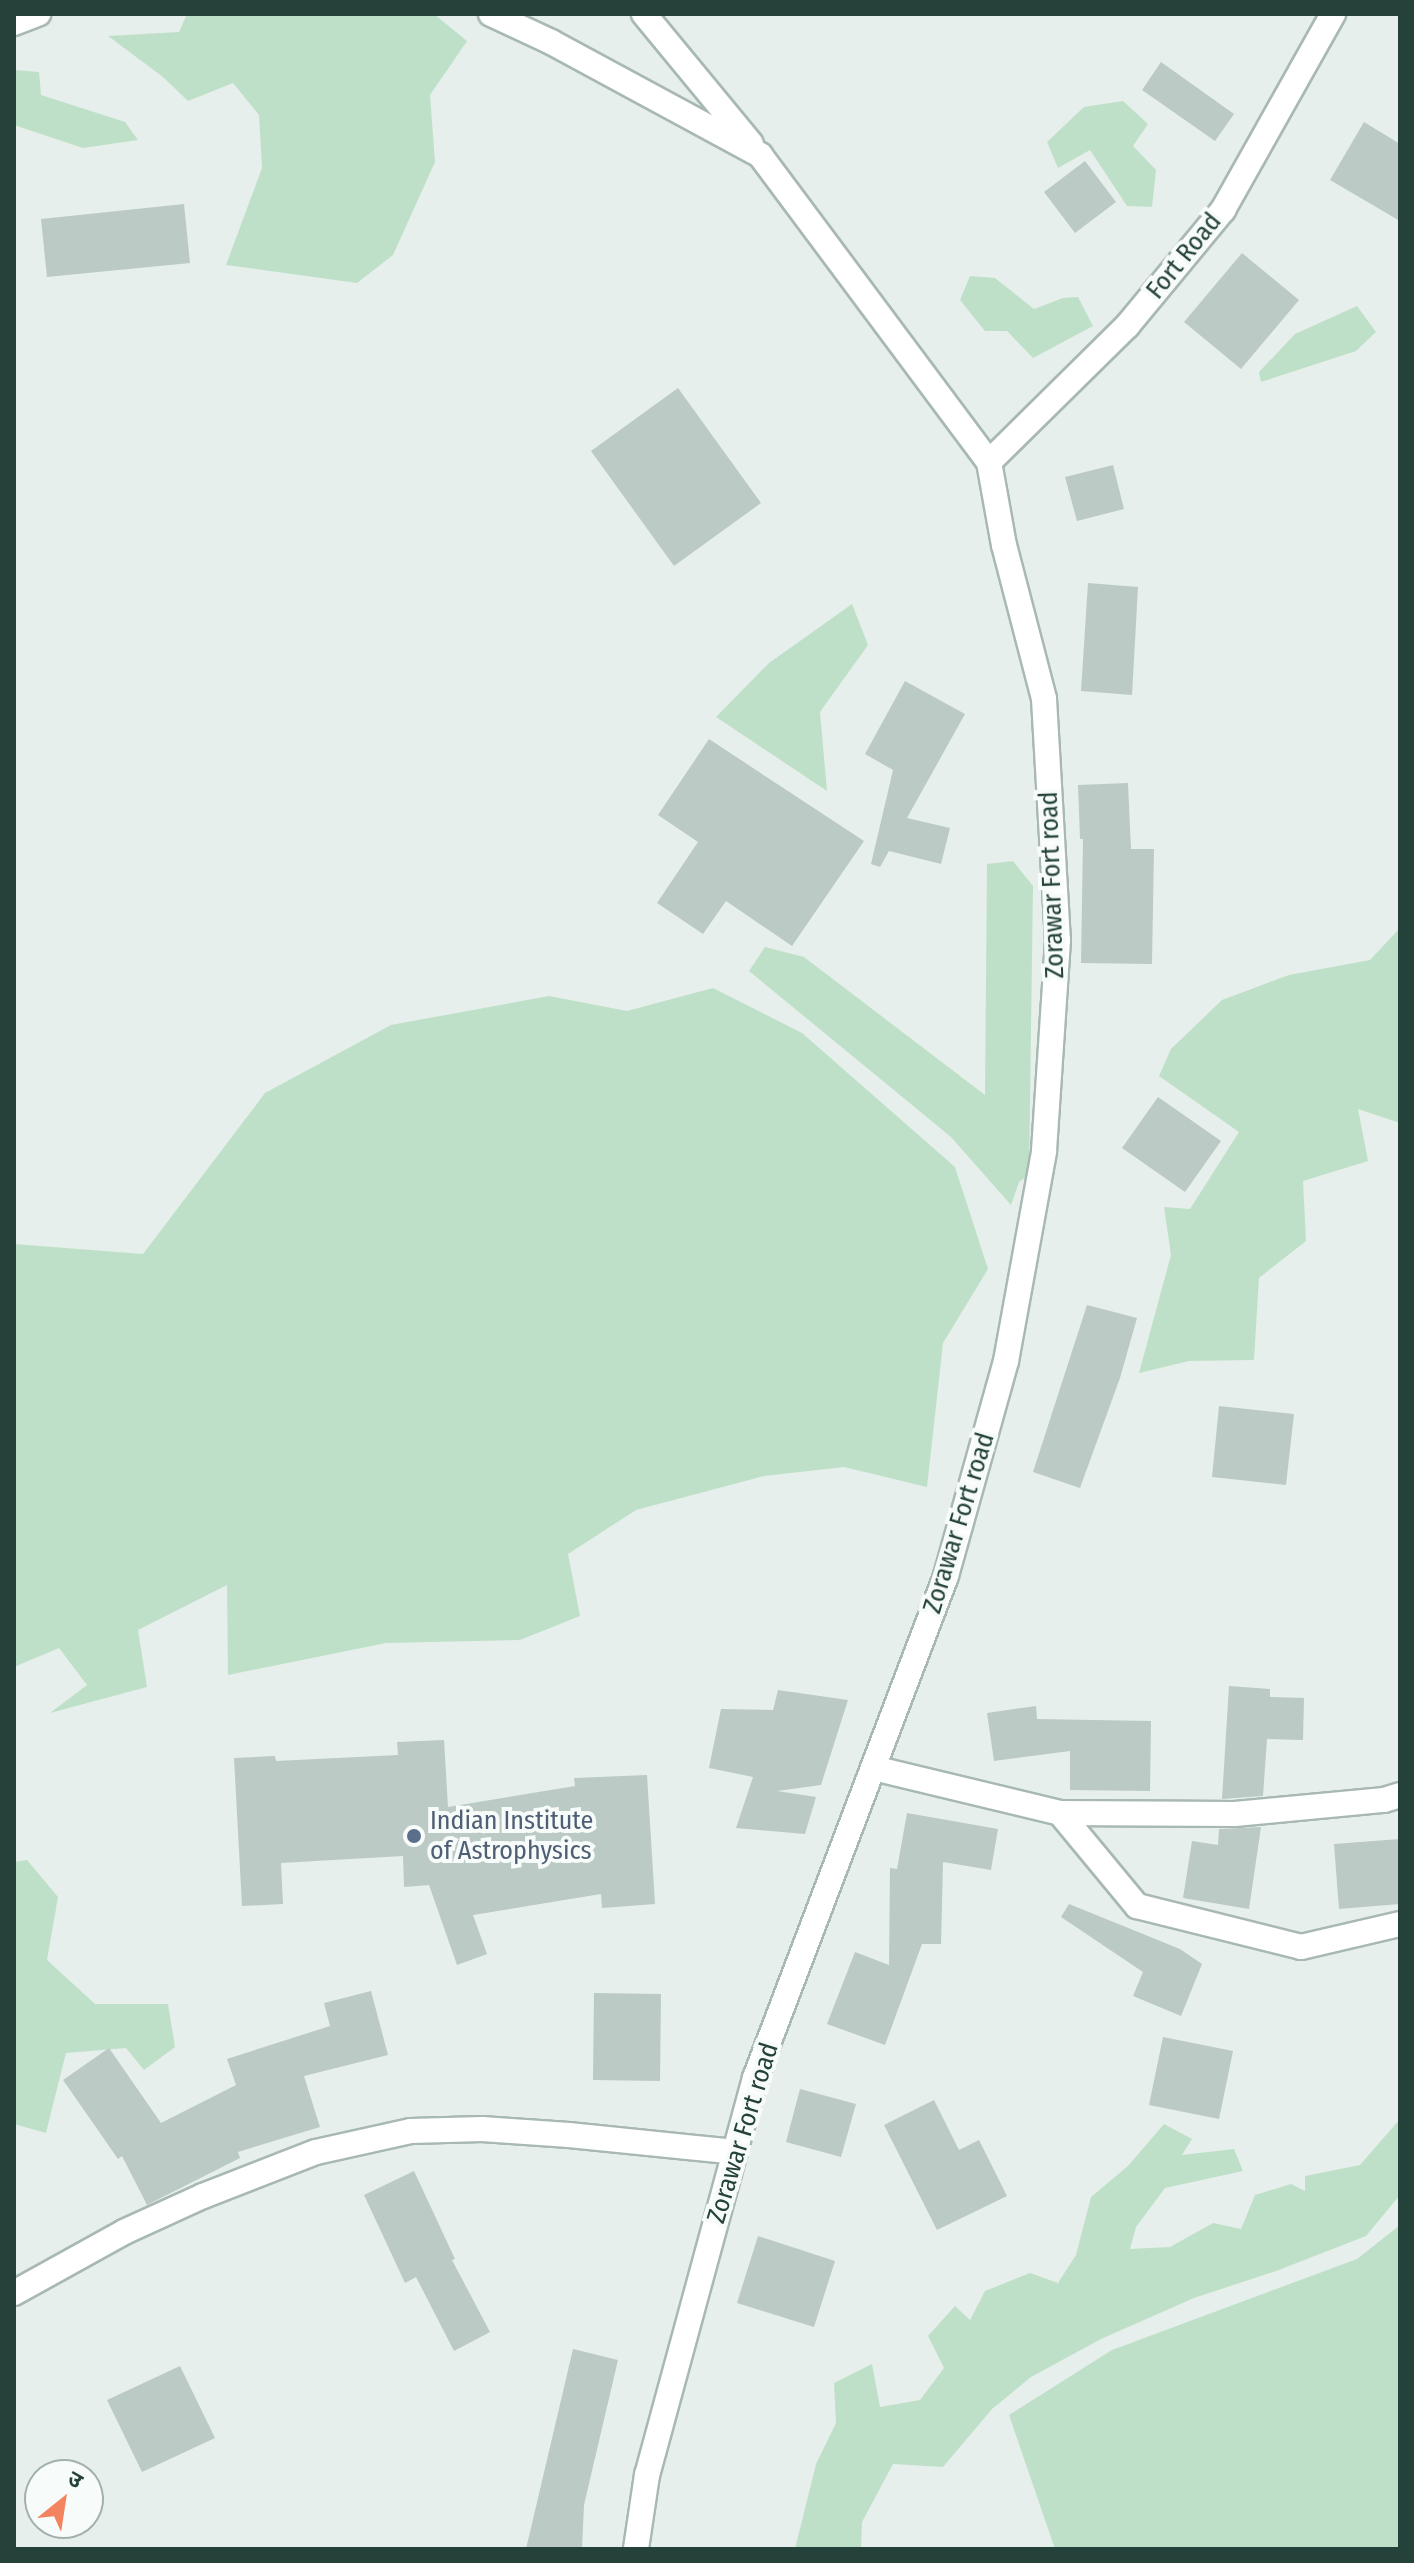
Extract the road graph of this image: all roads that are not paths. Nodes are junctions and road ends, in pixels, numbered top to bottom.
1 (38, 14) edge
2 (491, 14) edge
3 (644, 14) edge
4 (1333, 14) edge
5 (14, 23) edge
6 (760, 155) junction
7 (989, 462) junction
8 (873, 1768) junction
9 (1400, 1795) edge
10 (1060, 1813) junction
11 (1400, 1924) edge
12 (735, 2152) junction
13 (14, 2293) edge
14 (636, 2549) edge

1 - 5 street
2 - 6 street
3 - 6 street
4 - 7 street, Fort Road
6 - 7 street
7 - 8 street, Zorawar Fort road
8 - 10 street
8 - 12 street, Zorawar Fort road
9 - 10 street
10 - 11 street
12 - 13 street
12 - 14 street, Zorawar Fort road

